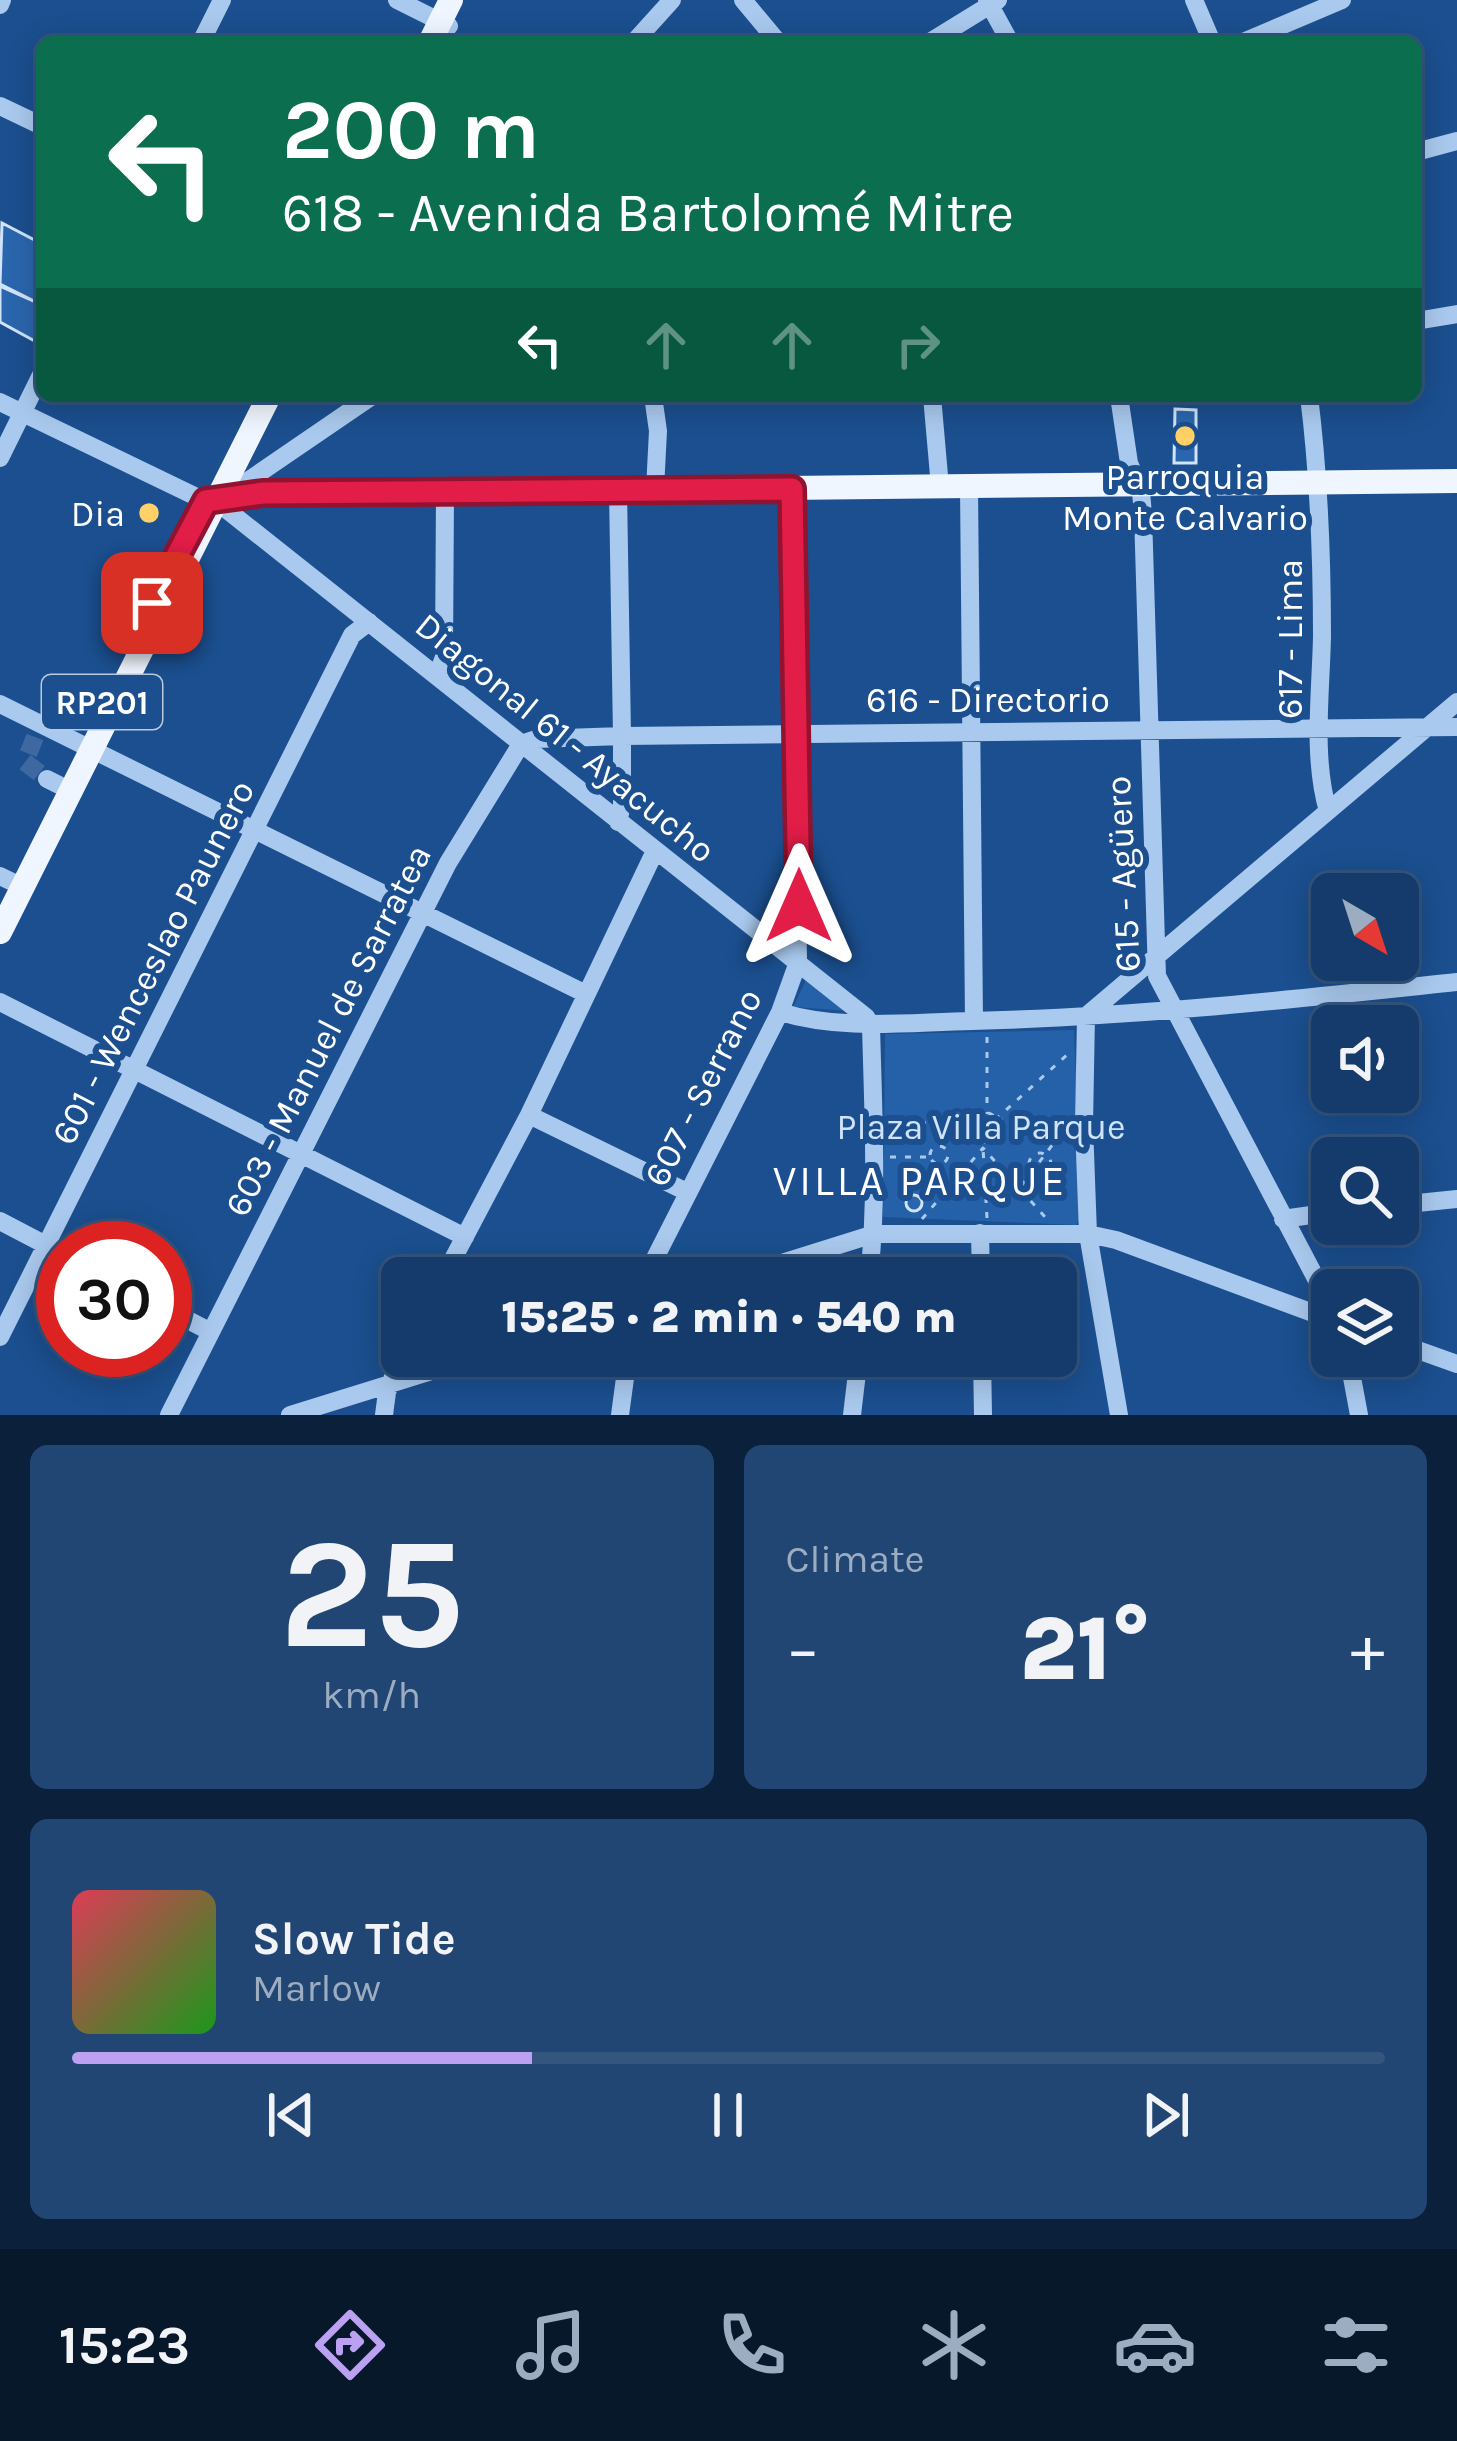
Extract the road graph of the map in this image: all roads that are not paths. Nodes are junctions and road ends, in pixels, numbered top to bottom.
1 (222, 0) edge
2 (397, 0) edge
3 (462, 0) edge
4 (672, 0) edge
5 (743, 0) edge
6 (1194, 0) edge
7 (1342, 0) edge
8 (992, 2) edge
9 (442, 26) edge
10 (204, 36) edge
11 (639, 36) edge
12 (773, 36) edge
13 (939, 36) edge
14 (1007, 36) edge
15 (1209, 36) edge
16 (1257, 36) edge
17 (0, 106) edge
18 (36, 123) edge
19 (1457, 141) edge
20 (1422, 150) edge
21 (1457, 314) edge
22 (1422, 320) edge
23 (36, 385) edge
24 (0, 402) edge
25 (254, 402) edge
26 (265, 402) edge
27 (363, 402) edge
28 (654, 402) edge
29 (933, 402) edge
30 (1120, 402) edge
31 (1310, 402) edge
32 (22, 413) junction
33 (0, 458) edge
34 (1457, 481) edge
35 (1137, 482) junction
36 (1318, 482) junction
37 (940, 487) junction
38 (969, 487) junction
39 (655, 489) junction
40 (792, 489) junction
41 (618, 490) junction
42 (446, 492) junction
43 (211, 501) junction
44 (369, 622) junction
45 (437, 676) junction
46 (1457, 702) edge
47 (0, 704) edge
48 (1428, 727) junction
49 (1457, 727) edge
50 (1321, 728) junction
51 (1149, 730) junction
52 (798, 733) junction
53 (970, 733) junction
54 (622, 736) junction
55 (520, 744) junction
56 (86, 747) junction
57 (1328, 811) junction
58 (618, 822) junction
59 (255, 831) junction
60 (655, 851) junction
61 (8, 887) edge
62 (422, 915) junction
63 (0, 932) edge
64 (1154, 961) junction
65 (798, 962) junction
66 (1457, 982) edge
67 (586, 994) junction
68 (0, 1002) edge
69 (780, 1012) junction
70 (1174, 1012) junction
71 (1086, 1016) junction
72 (980, 1021) junction
73 (871, 1025) junction
74 (134, 1071) junction
75 (529, 1115) junction
76 (300, 1156) junction
77 (687, 1192) junction
78 (1457, 1199) edge
79 (1419, 1203) edge
80 (1311, 1215) edge
81 (1283, 1219) junction
82 (0, 1221) edge
83 (68, 1221) edge
84 (984, 1233) junction
85 (874, 1234) junction
86 (1088, 1234) junction
87 (465, 1237) junction
88 (36, 1240) edge
89 (454, 1257) edge
90 (655, 1257) edge
91 (801, 1257) edge
92 (871, 1257) edge
93 (982, 1257) edge
94 (1311, 1270) edge
95 (36, 1280) edge
96 (1311, 1312) edge
97 (192, 1322) edge
98 (211, 1332) junction
99 (0, 1337) edge
100 (1419, 1350) edge
101 (1457, 1364) edge
102 (393, 1377) edge
103 (410, 1377) edge
104 (625, 1377) edge
105 (857, 1377) edge
106 (982, 1377) edge
107 (1352, 1377) edge
108 (390, 1383) junction
109 (169, 1415) edge
110 (290, 1415) edge
111 (384, 1415) edge
112 (620, 1415) edge
113 (852, 1415) edge
114 (983, 1415) edge
115 (1119, 1415) edge
116 (1359, 1415) edge

1 - 10 street
2 - 9 street
3 - 9 main road
4 - 11 street
5 - 12 street
6 - 15 street
7 - 16 street
8 - 13 street
8 - 14 street
17 - 18 street
19 - 20 street
21 - 22 street
23 - 32 street
24 - 32 street, Diagonal 61 - Ayacucho
25 - 43 main road
26 - 43 main road
27 - 43 street
28 - 39 street
29 - 37 street
30 - 35 street, 615 - Agüero
31 - 36 street, 617 - Lima
32 - 33 street
32 - 43 street, Diagonal 61 - Ayacucho
34 - 36 main road
35 - 36 main road
35 - 38 main road
35 - 51 street, 615 - Agüero
36 - 50 street, 617 - Lima
37 - 38 main road
37 - 40 main road
38 - 53 street
39 - 40 main road
39 - 41 main road
40 - 52 street, 607 - Serrano
41 - 42 main road
41 - 54 street
42 - 43 main road
42 - 45 street
43 - 44 street, Diagonal 61 - Ayacucho
43 - 56 main road, RP201
44 - 45 street, Diagonal 61 - Ayacucho
44 - 59 street, 601 - Wenceslao Paunero
45 - 55 street, Diagonal 61 - Ayacucho
46 - 48 street
47 - 56 street
48 - 49 street, 616 - Directorio
48 - 50 street, 616 - Directorio
48 - 57 street
50 - 51 street, 616 - Directorio
50 - 57 street, 617 - Lima
51 - 53 street, 616 - Directorio
51 - 64 street, 615 - Agüero
52 - 53 street, 616 - Directorio
52 - 54 street, 616 - Directorio
52 - 65 street, 607 - Serrano
53 - 72 street
54 - 55 street, 616 - Directorio
54 - 58 street
55 - 58 street, Diagonal 61 - Ayacucho
55 - 62 street, 603 - Manuel de Sarratea
56 - 59 street
56 - 61 main road, RP201
56 - 61 main road, RP201
57 - 64 street
58 - 60 street, Diagonal 61 - Ayacucho
59 - 62 street
59 - 74 street, 601 - Wenceslao Paunero
60 - 65 street, Diagonal 61 - Ayacucho
60 - 67 street
61 - 63 main road, RP201
62 - 67 street
62 - 76 street, 603 - Manuel de Sarratea
64 - 70 street, 615 - Agüero
64 - 71 street
65 - 69 street, 607 - Serrano
65 - 73 street, Diagonal 61 - Ayacucho
66 - 70 street
67 - 75 street
68 - 74 street
69 - 73 street
69 - 77 street, 607 - Serrano
70 - 71 street
70 - 81 street, 615 - Agüero
71 - 72 street
71 - 86 street
72 - 73 street
73 - 85 street
74 - 76 street
74 - 83 street, 601 - Wenceslao Paunero
75 - 77 street
75 - 87 street
76 - 87 street
76 - 98 street, 603 - Manuel de Sarratea
77 - 90 street, 607 - Serrano
78 - 79 street
80 - 81 street
81 - 94 street, 615 - Agüero
82 - 88 street
84 - 85 street
84 - 86 street
84 - 93 street
85 - 91 street
85 - 92 street
86 - 96 street
86 - 115 street
87 - 89 street
95 - 99 street, 601 - Wenceslao Paunero
97 - 98 street
98 - 109 street, 603 - Manuel de Sarratea
100 - 101 street
102 - 108 street
103 - 108 street
104 - 112 street
105 - 113 street
106 - 114 street
107 - 116 street
108 - 110 street
108 - 111 street

